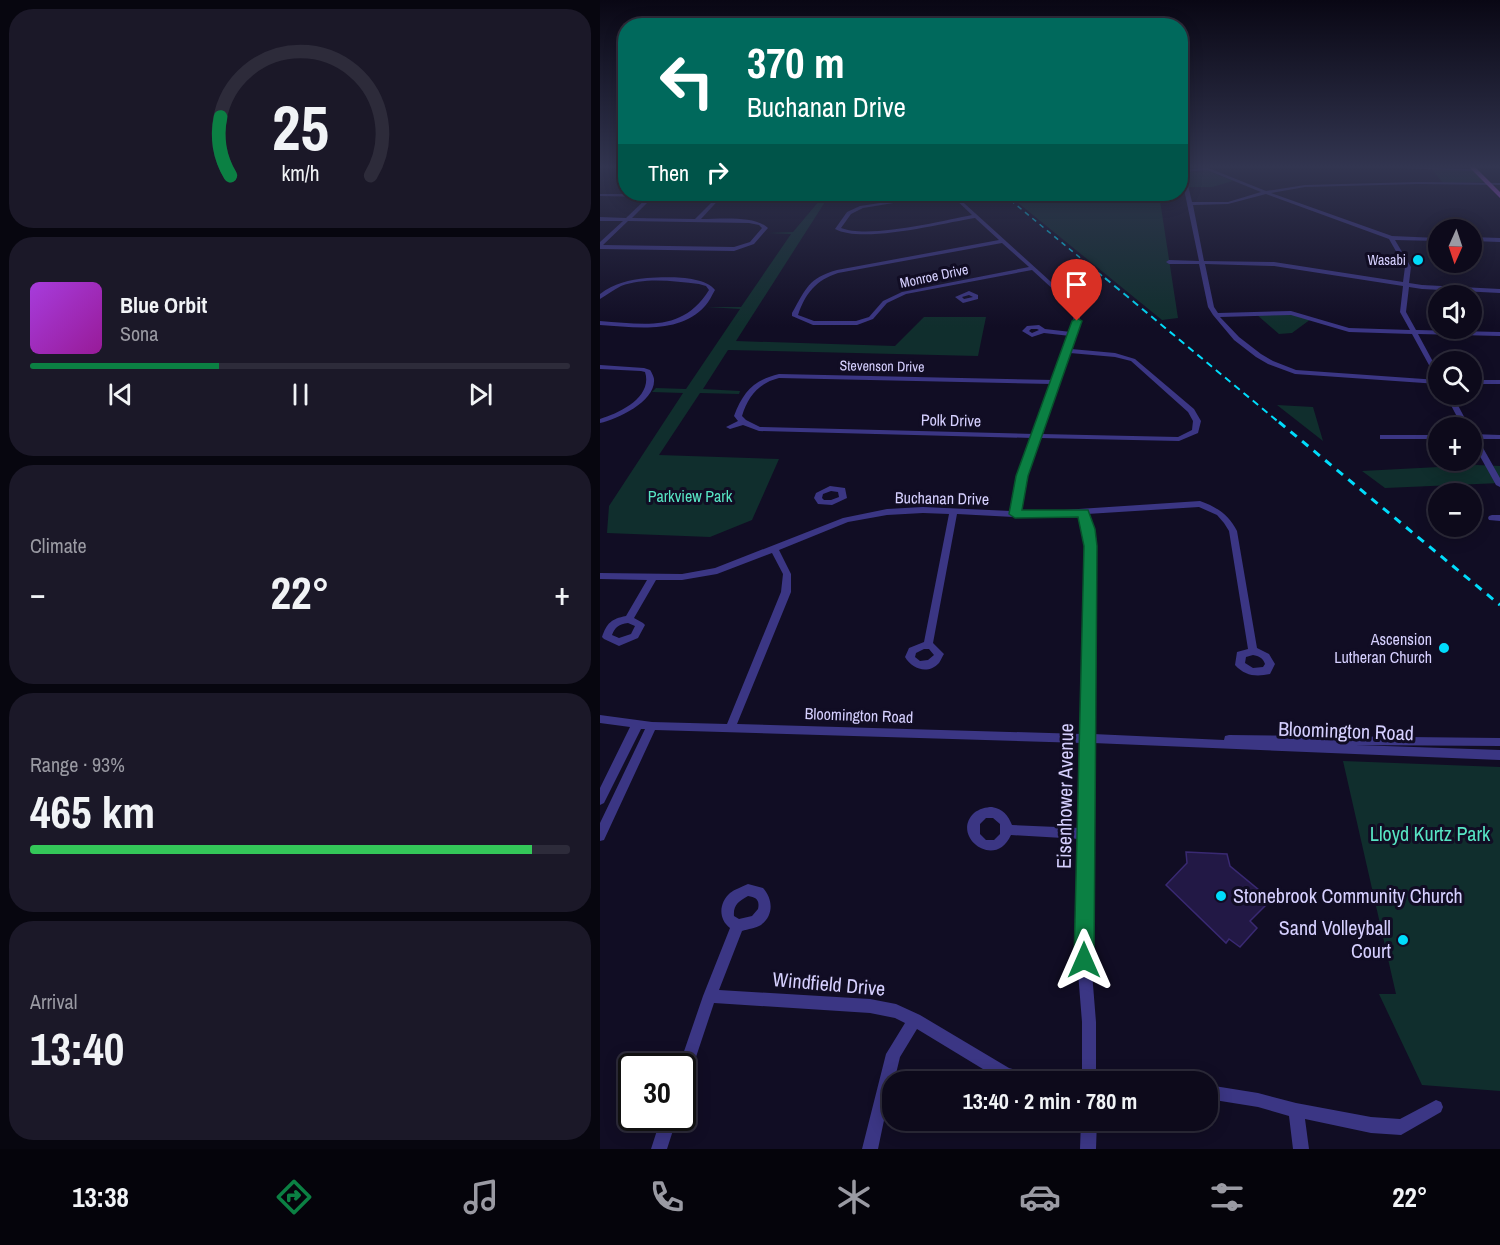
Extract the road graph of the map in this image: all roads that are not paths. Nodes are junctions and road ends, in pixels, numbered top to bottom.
1 (625, 221) edge
2 (729, 221) edge
3 (844, 221) edge
4 (947, 221) edge
5 (980, 221) edge
6 (1193, 221) edge
7 (1342, 221) edge
8 (844, 233) junction
9 (838, 237) dead end
10 (1390, 238) junction
11 (1428, 239) edge
12 (1482, 239) edge
13 (1500, 240) edge
14 (1002, 241) junction
15 (600, 246) edge
16 (1169, 262) dead end
17 (1200, 262) junction
18 (1034, 268) junction
19 (816, 274) dead end
20 (824, 276) junction
21 (718, 281) dead end
22 (954, 284) junction
23 (708, 285) junction
24 (1406, 285) junction
25 (1500, 291) edge
26 (964, 294) dead end
27 (600, 297) edge
28 (1216, 315) junction
29 (799, 319) junction
30 (865, 321) junction
31 (789, 322) dead end
32 (600, 323) edge
33 (872, 325) dead end
34 (1044, 331) dead end
35 (1414, 332) junction
36 (1074, 334) junction
37 (1500, 334) edge
38 (1068, 351) junction
39 (1428, 358) edge
40 (658, 366) dead end
41 (600, 367) edge
42 (648, 371) junction
43 (1428, 381) edge
44 (1055, 382) junction
45 (1482, 382) edge
46 (1500, 382) edge
47 (600, 420) edge
48 (743, 422) junction
49 (730, 427) dead end
50 (1036, 435) junction
51 (1482, 436) edge
52 (1383, 437) dead end
53 (1428, 437) edge
54 (1500, 437) edge
55 (1482, 454) edge
56 (1500, 485) edge
57 (836, 502) dead end
58 (953, 512) junction
59 (1083, 513) junction
60 (1015, 514) junction
61 (846, 520) junction
62 (775, 550) junction
63 (600, 576) edge
64 (652, 578) junction
65 (629, 619) dead end
66 (928, 645) dead end
67 (1253, 651) dead end
68 (600, 719) edge
69 (637, 725) junction
70 (652, 726) junction
71 (731, 728) junction
72 (1087, 739) junction
73 (1118, 740) junction
74 (1500, 742) edge
75 (1500, 755) edge
76 (600, 800) edge
77 (604, 819) edge
78 (1008, 830) dead end
79 (1085, 834) junction
80 (600, 836) edge
81 (737, 926) dead end
82 (710, 996) junction
83 (915, 1020) junction
84 (691, 1053) edge
85 (999, 1071) edge
86 (1089, 1071) edge
87 (1218, 1094) edge
88 (1436, 1107) dead end
89 (1296, 1110) junction
90 (665, 1131) edge
91 (1089, 1131) edge
92 (659, 1149) edge
93 (870, 1149) edge
94 (1088, 1149) edge
95 (1301, 1149) edge

1 - 15 street
2 - 15 street
3 - 8 street
4 - 8 street
5 - 14 street
6 - 17 street
7 - 10 street
8 - 9 street
10 - 11 street
10 - 24 street
12 - 13 street
14 - 18 street
14 - 20 street, Monroe Drive
16 - 17 street
17 - 24 street
17 - 28 street
18 - 22 street, Monroe Drive
18 - 36 street
19 - 20 street
20 - 29 street, Monroe Drive
21 - 23 street
22 - 26 street
22 - 30 street, Monroe Drive
23 - 27 street
23 - 32 street
24 - 25 street
24 - 35 street
28 - 35 street
28 - 43 street
29 - 30 street
29 - 31 street
30 - 33 street
34 - 36 street
35 - 37 street
35 - 39 street
36 - 38 street
38 - 44 street
38 - 50 street, Polk Drive
40 - 42 street
41 - 42 street
42 - 47 street
44 - 48 street, Stevenson Drive
44 - 50 street
45 - 46 street
48 - 49 street
48 - 50 street, Polk Drive
50 - 60 street
51 - 54 street
52 - 53 street
55 - 56 street
57 - 61 street
58 - 60 street, Buchanan Drive
58 - 61 street, Buchanan Drive
58 - 66 street
59 - 60 street, Buchanan Drive
59 - 67 street, Buchanan Drive
59 - 72 street, Eisenhower Avenue
61 - 62 street, Buchanan Drive
62 - 64 street, Buchanan Drive
62 - 71 street
63 - 64 street, Buchanan Drive
64 - 65 street
68 - 69 street, Bloomington Road
69 - 70 street, Bloomington Road
69 - 76 street
70 - 71 street, Bloomington Road
70 - 77 street
71 - 72 street, Bloomington Road
72 - 73 street, Bloomington Road
72 - 79 street, Eisenhower Avenue
73 - 74 street, Bloomington Road
73 - 75 street, Bloomington Road
77 - 80 street
78 - 79 street
79 - 86 street, Eisenhower Avenue
81 - 82 street
82 - 83 street, Windfield Drive
82 - 84 street
83 - 85 street, Windfield Drive
83 - 93 street
87 - 89 street
88 - 89 street
89 - 95 street
90 - 92 street
91 - 94 street

